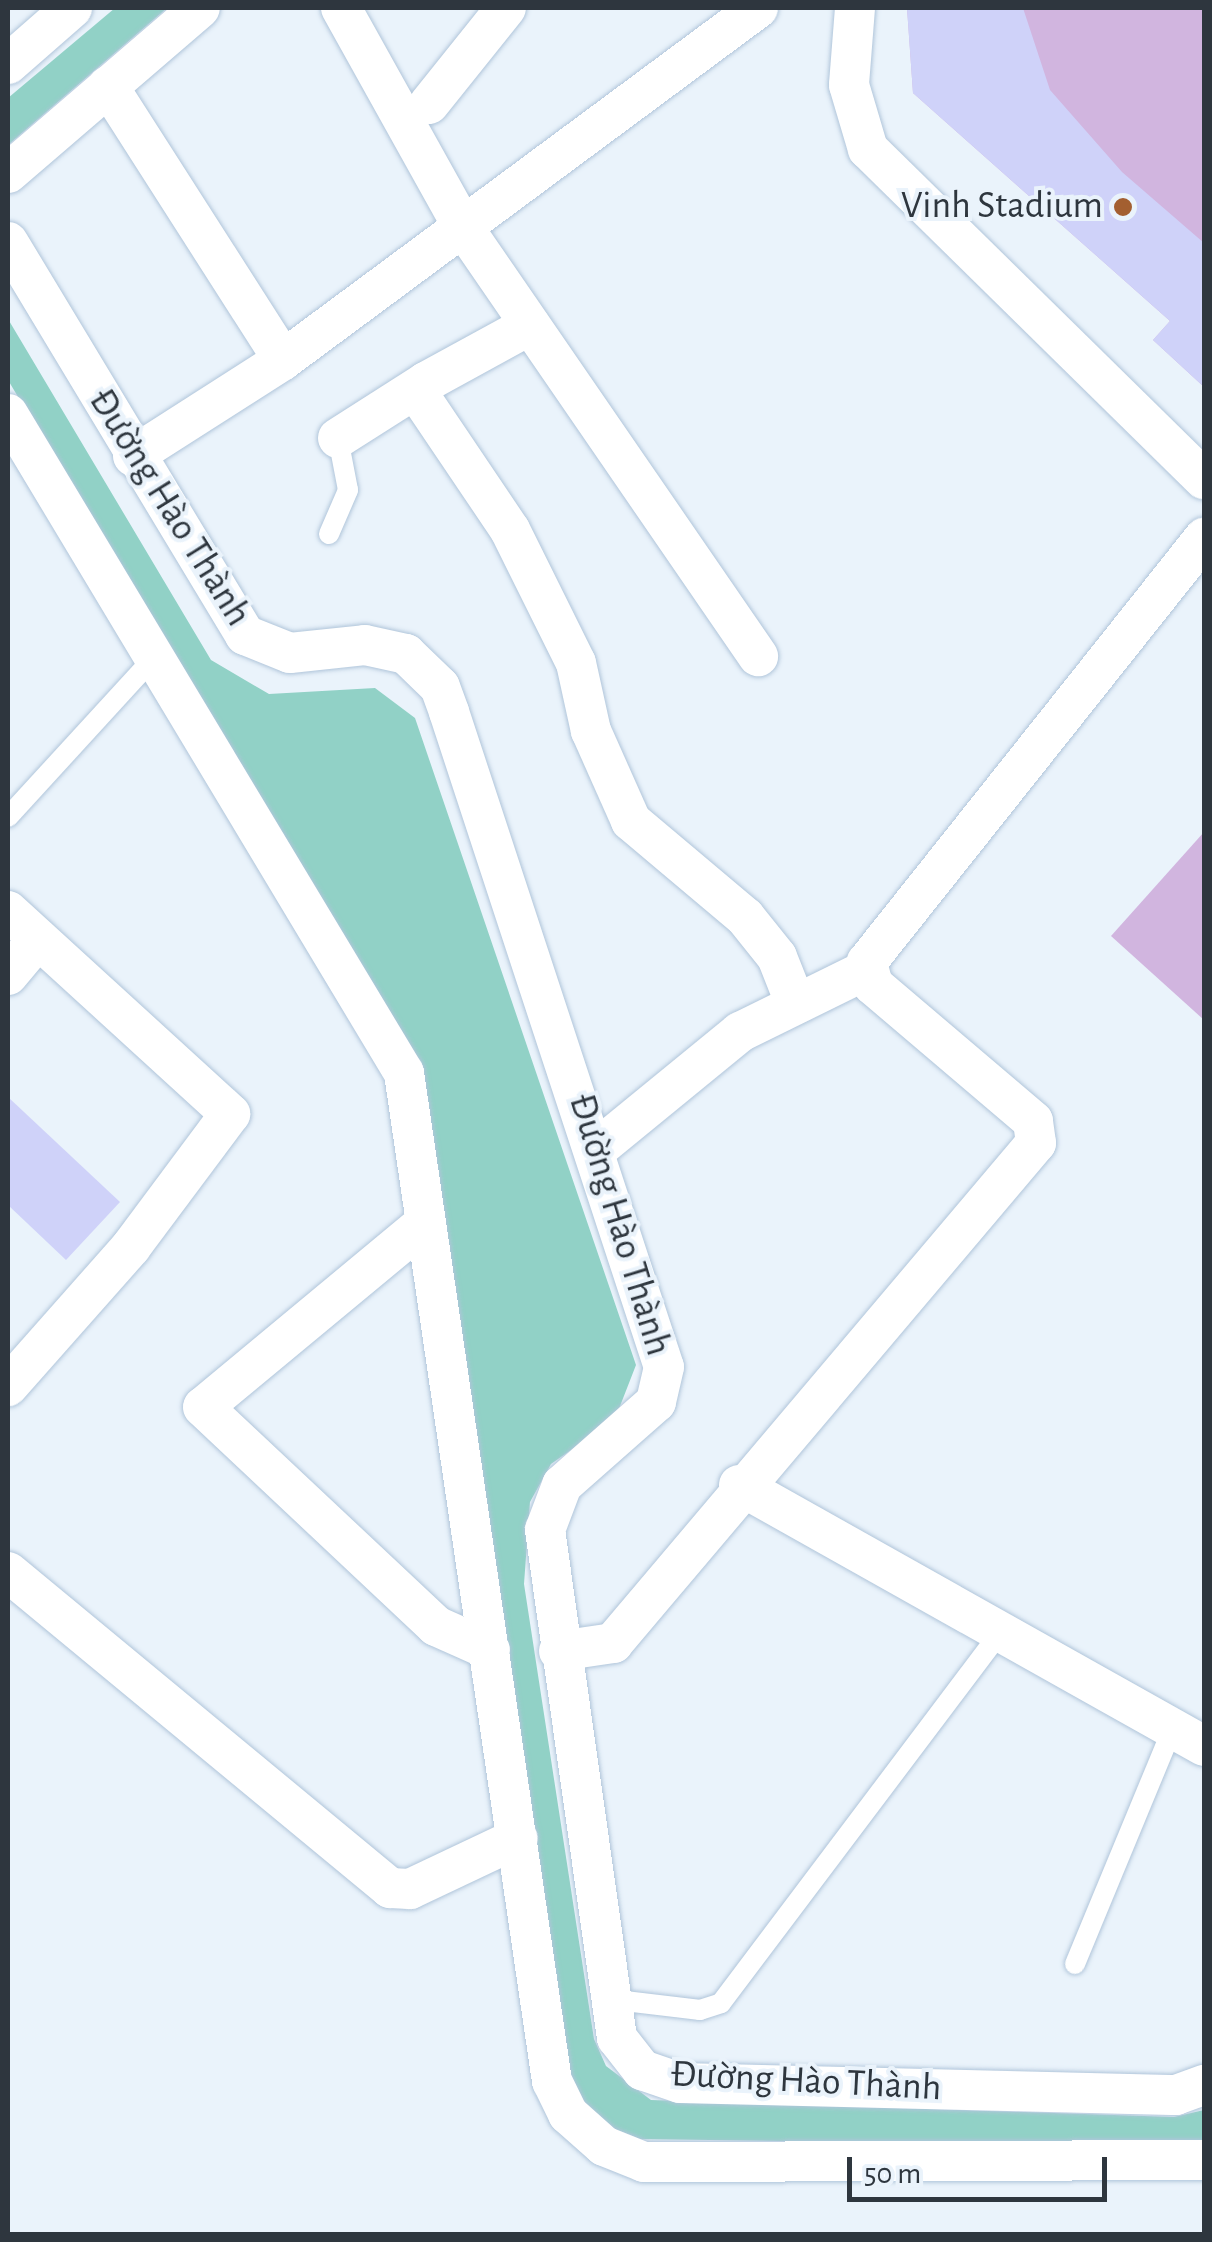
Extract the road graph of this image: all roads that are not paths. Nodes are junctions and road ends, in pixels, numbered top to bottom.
1 (72, 8) edge
2 (200, 8) edge
3 (342, 8) edge
4 (506, 8) edge
5 (758, 8) edge
6 (855, 8) edge
7 (8, 64) edge
8 (108, 86) junction
9 (430, 104) dead end
10 (8, 173) edge
11 (463, 227) junction
12 (8, 242) edge
13 (530, 324) junction
14 (283, 360) junction
15 (426, 382) junction
16 (8, 414) edge
17 (338, 438) joint
18 (133, 456) junction
19 (1204, 480) edge
20 (329, 534) dead end
21 (1204, 538) edge
22 (758, 656) dead end
23 (153, 659) junction
24 (8, 816) edge
25 (8, 912) edge
26 (38, 939) junction
27 (866, 970) junction
28 (8, 974) edge
29 (794, 1000) junction
30 (597, 1149) junction
31 (425, 1224) junction
32 (8, 1386) edge
33 (739, 1484) junction
34 (8, 1572) edge
35 (1002, 1629) junction
36 (490, 1650) junction
37 (559, 1651) junction
38 (1190, 1735) edge
39 (518, 1838) junction
40 (1075, 1964) dead end
41 (606, 1998) junction
42 (1204, 2085) edge
43 (1204, 2160) edge

1 - 7 street
2 - 8 street
3 - 11 street
4 - 9 street
5 - 11 street
6 - 19 street
8 - 10 street
8 - 14 street
11 - 13 street
11 - 14 street
12 - 18 street, Đường Hào Thành
13 - 15 street
13 - 22 street
14 - 18 street
15 - 17 street
15 - 29 street
16 - 23 street
17 - 20 lane
18 - 30 street, Đường Hào Thành
21 - 27 street
23 - 24 lane
23 - 31 street
25 - 26 street
26 - 28 street
26 - 32 street
27 - 29 street
27 - 33 street
29 - 30 street
30 - 37 street, Đường Hào Thành
31 - 36 street
31 - 36 street
33 - 35 street
33 - 37 street
34 - 39 street
35 - 38 street
35 - 41 lane
36 - 39 street
37 - 41 street, Đường Hào Thành
38 - 40 lane
39 - 43 street
41 - 42 street, Đường Hào Thành

